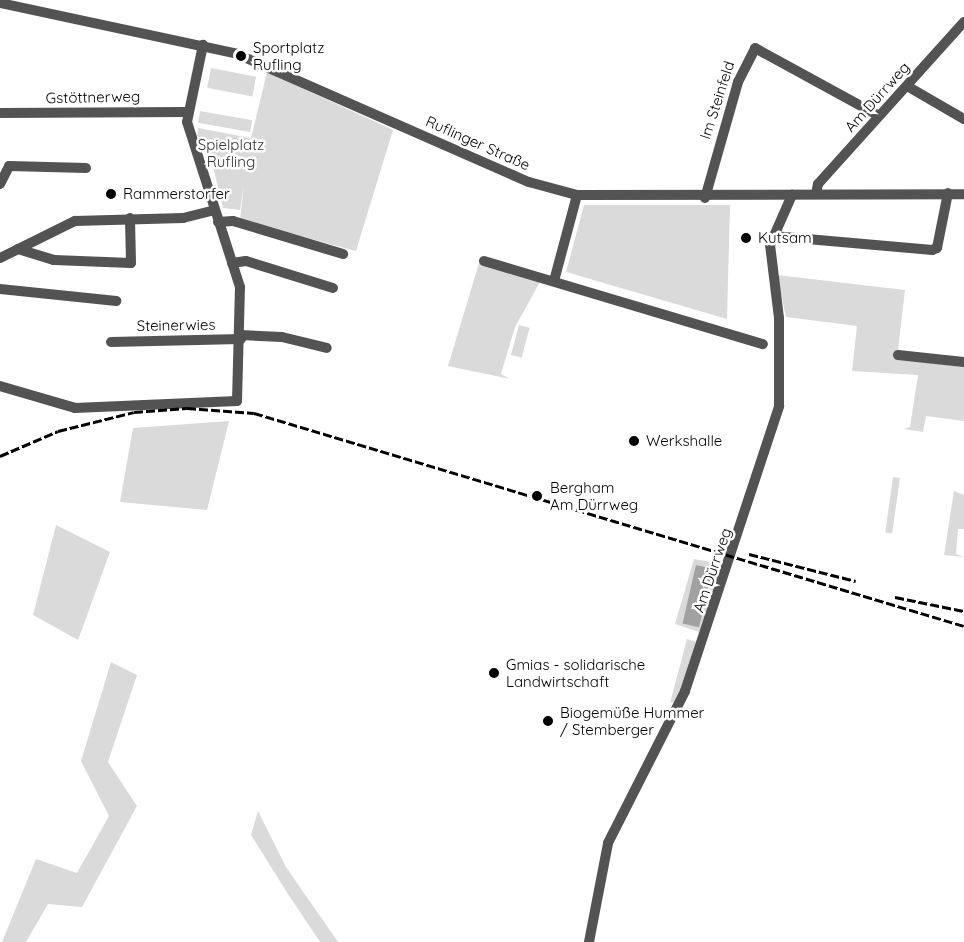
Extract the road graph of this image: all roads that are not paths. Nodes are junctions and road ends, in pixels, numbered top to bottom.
1 (0, 3) edge
2 (964, 22) edge
3 (203, 45) junction
4 (907, 86) junction
5 (187, 112) junction
6 (0, 113) edge
7 (879, 116) junction
8 (964, 119) edge
9 (86, 168) dead end
10 (0, 184) edge
11 (948, 193) junction
12 (816, 194) junction
13 (964, 194) edge
14 (577, 195) junction
15 (792, 195) junction
16 (705, 198) junction
17 (214, 210) junction
18 (130, 218) junction
19 (218, 222) junction
20 (772, 236) junction
21 (18, 249) junction
22 (343, 254) dead end
23 (0, 258) edge
24 (484, 261) dead end
25 (232, 263) junction
26 (554, 281) junction
27 (333, 288) dead end
28 (0, 289) edge
29 (116, 301) dead end
30 (241, 337) junction
31 (111, 342) dead end
32 (763, 344) dead end
33 (327, 348) dead end
34 (898, 355) dead end
35 (964, 362) edge
36 (0, 386) edge
37 (589, 942) edge

1 - 3 street, Ruflinger Straße
2 - 4 street, Am Dürrweg
3 - 5 street
3 - 14 street, Ruflinger Straße
4 - 7 street, Am Dürrweg
4 - 8 street
5 - 6 street, Gstöttnerweg
5 - 17 street
7 - 12 street, Am Dürrweg
7 - 16 street, Im Steinfeld
9 - 10 street
11 - 12 street, Ruflinger Straße
11 - 13 street, Ruflinger Straße
11 - 20 street
12 - 15 street, Ruflinger Straße
14 - 16 street, Ruflinger Straße
14 - 26 street
15 - 16 street, Ruflinger Straße
15 - 20 street
17 - 18 street
17 - 19 street
18 - 21 street
18 - 21 street
19 - 22 street
19 - 25 street
20 - 37 street, Am Dürrweg
21 - 23 street
24 - 26 street
25 - 27 street
25 - 30 street
26 - 32 street
28 - 29 street
30 - 31 street, Steinerwies
30 - 33 street, Steinerwies
30 - 36 street
34 - 35 street

